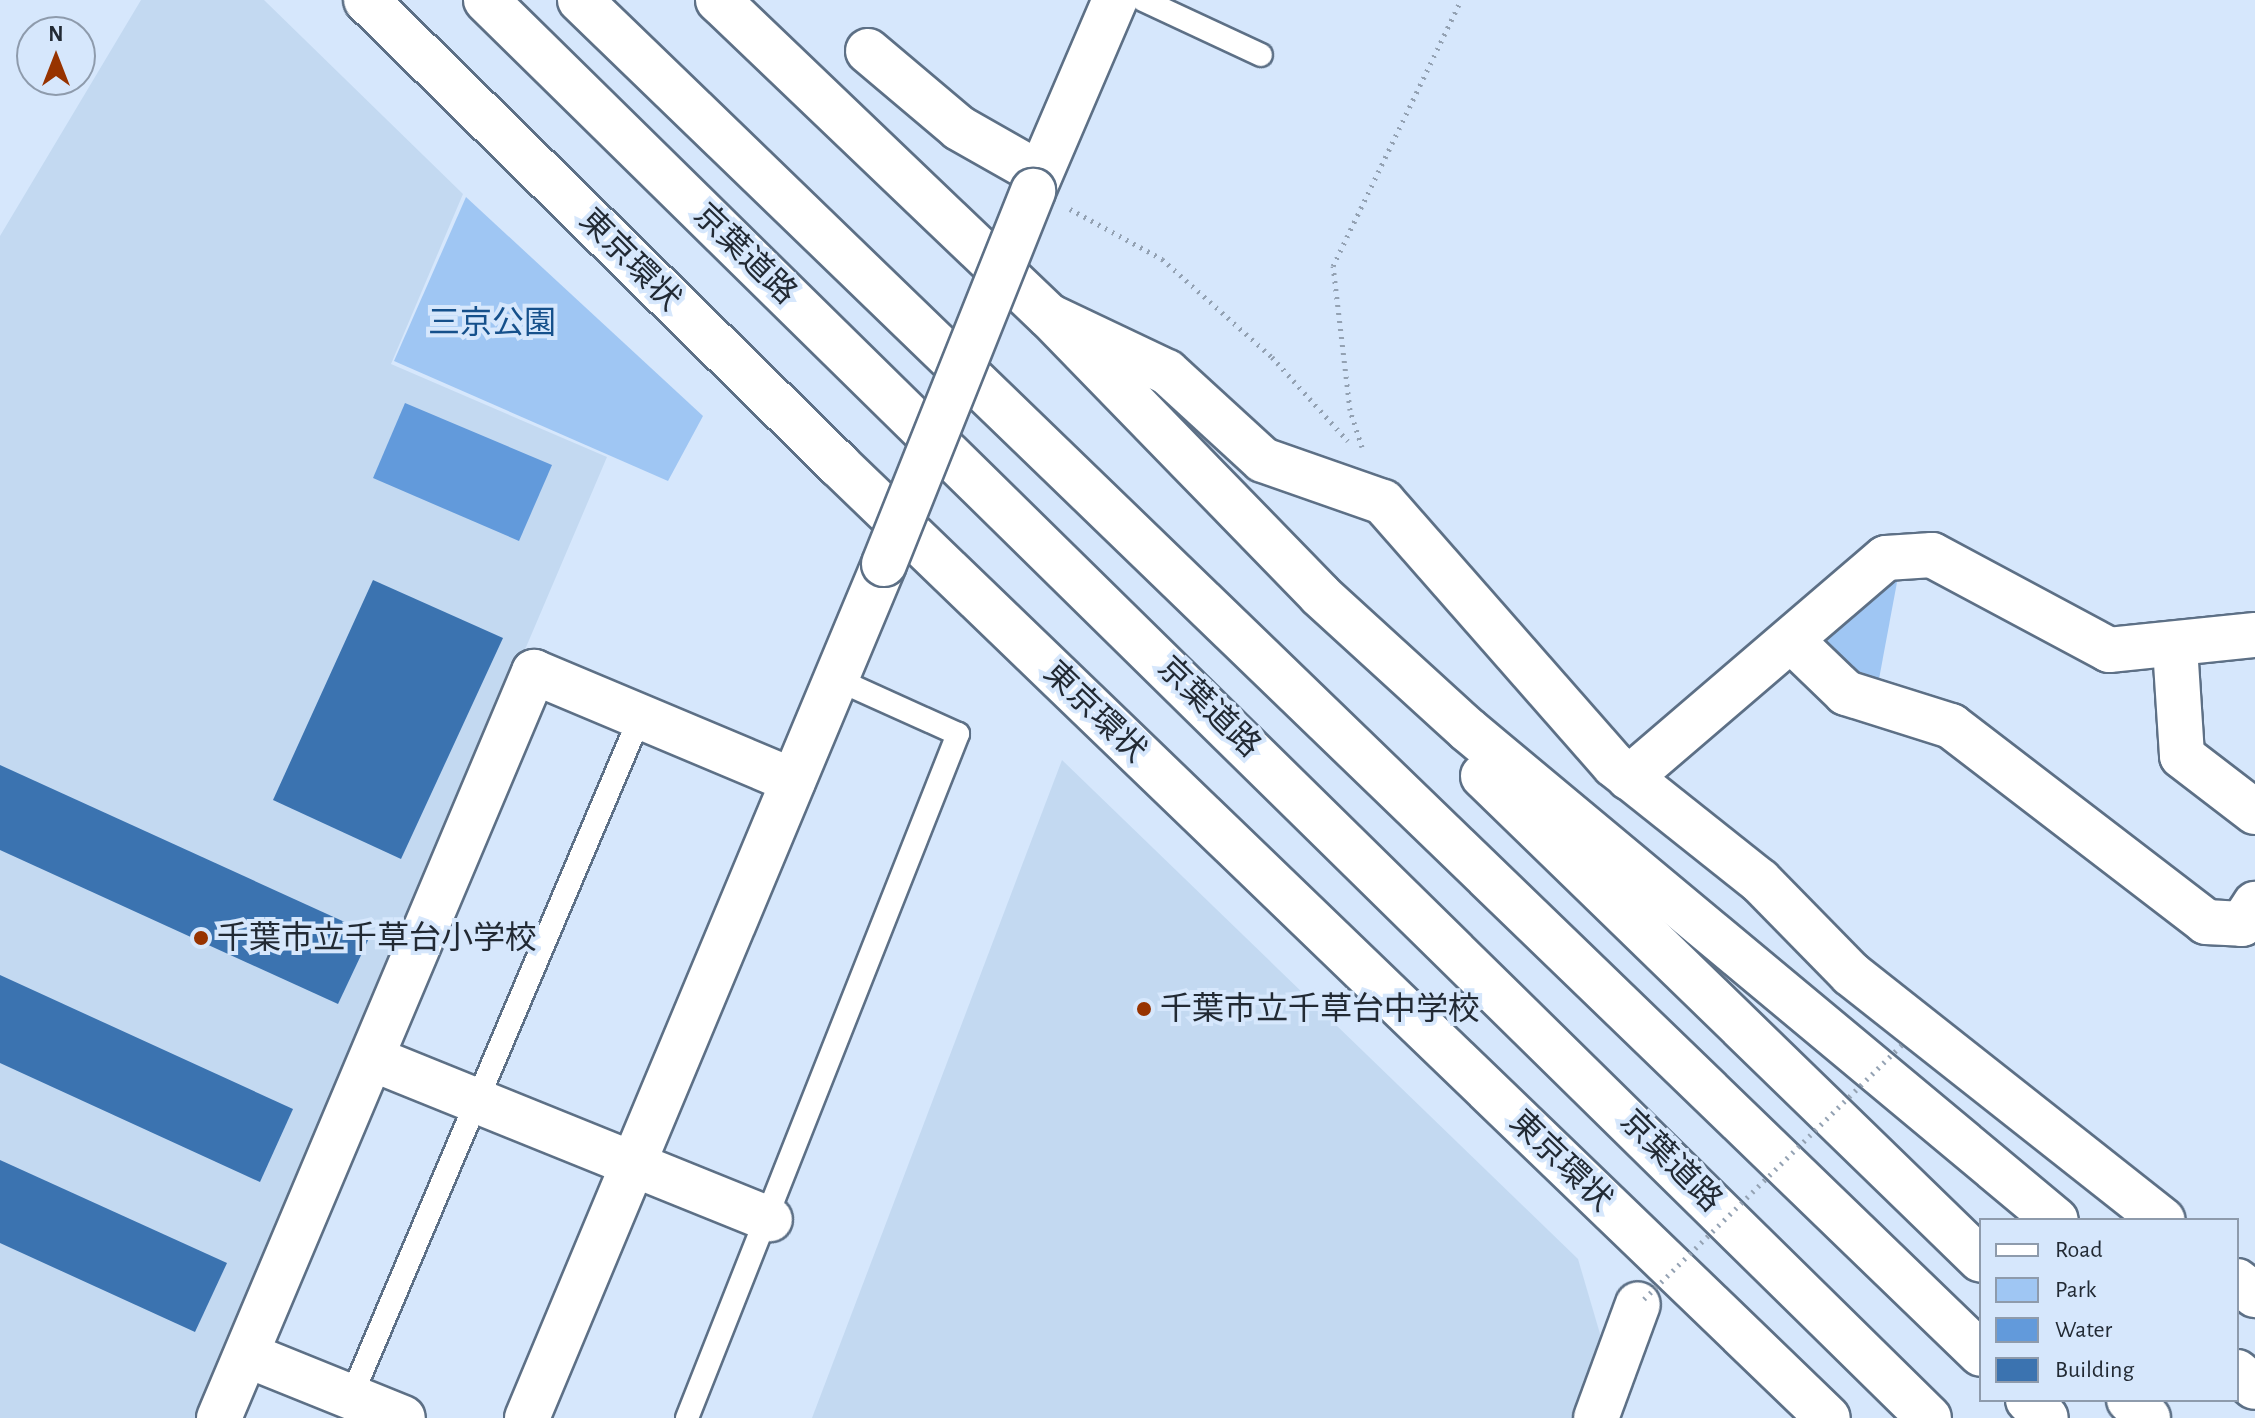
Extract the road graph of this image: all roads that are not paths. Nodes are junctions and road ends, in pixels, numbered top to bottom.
1 (366, 0) edge
2 (486, 0) edge
3 (580, 0) edge
4 (718, 0) edge
5 (1115, 0) edge
6 (1143, 0) edge
7 (868, 51) dead end
8 (1261, 55) dead end
9 (1037, 183) junction
10 (1049, 316) junction
11 (1189, 460) junction
12 (2255, 635) edge
13 (1791, 640) junction
14 (2175, 647) junction
15 (836, 679) junction
16 (640, 717) junction
17 (1629, 778) junction
18 (793, 781) junction
19 (2255, 812) edge
20 (2255, 904) edge
21 (373, 1059) junction
22 (477, 1100) junction
23 (634, 1164) junction
24 (2054, 1218) edge
25 (2159, 1218) edge
26 (770, 1219) junction
27 (1979, 1258) edge
28 (2239, 1283) edge
29 (2255, 1295) edge
30 (1641, 1302) road end
31 (1979, 1352) edge
32 (247, 1355) junction
33 (2239, 1374) edge
34 (2255, 1387) edge
35 (351, 1397) junction
36 (2030, 1402) edge
37 (2131, 1402) edge
38 (219, 1418) edge
39 (403, 1418) edge
40 (527, 1418) edge
41 (687, 1418) edge
42 (1596, 1418) edge
43 (1828, 1418) edge
44 (1929, 1418) edge
45 (2046, 1418) edge
46 (2148, 1418) edge

1 - 43 main road, 東京環状
2 - 44 main road, 京葉道路
3 - 31 main road, 京葉道路
4 - 10 main road
5 - 9 main road
6 - 8 lane
7 - 9 main road
9 - 15 main road, bridge
10 - 11 main road
10 - 17 main road
11 - 24 main road
11 - 27 main road
12 - 14 main road
13 - 14 main road
13 - 17 main road
13 - 20 main road
14 - 19 main road
15 - 18 main road
15 - 26 lane
16 - 18 main road
16 - 21 main road
16 - 22 lane
17 - 25 main road
18 - 23 main road
21 - 22 main road
21 - 32 main road
22 - 23 main road
22 - 35 lane
23 - 26 main road
23 - 40 main road
26 - 41 lane
28 - 29 main road
30 - 42 main road
32 - 35 main road
32 - 38 main road
33 - 34 main road
35 - 39 main road
36 - 45 main road
37 - 46 main road

